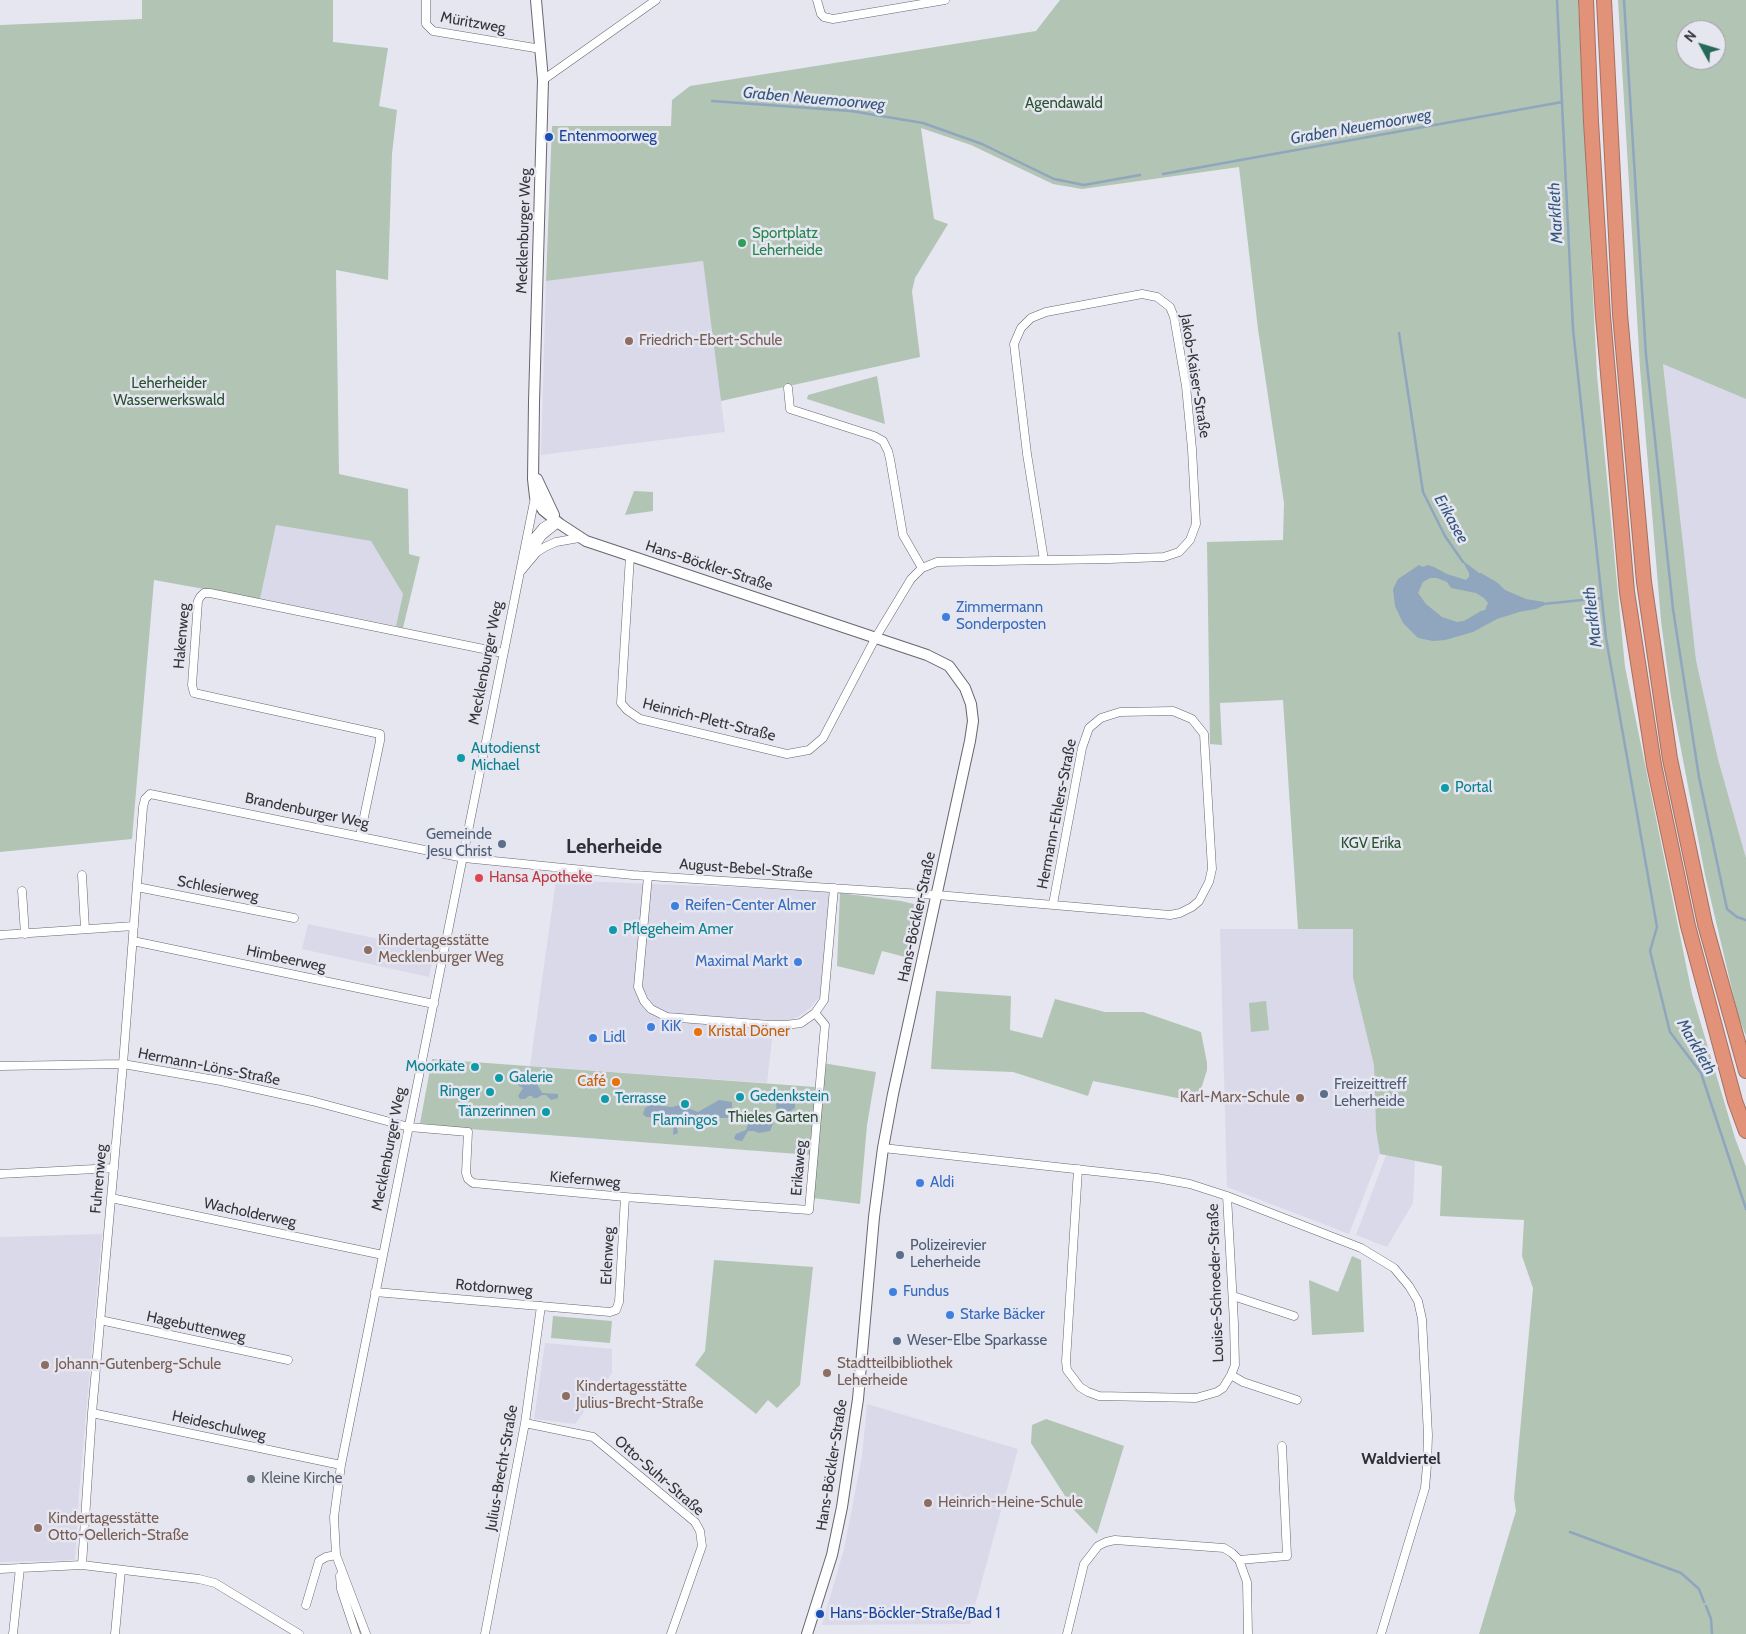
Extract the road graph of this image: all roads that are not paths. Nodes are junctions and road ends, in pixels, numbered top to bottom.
1 (426, 0) edge
2 (536, 0) edge
3 (656, 0) edge
4 (817, 0) edge
5 (944, 0) edge
6 (1586, 0) edge
7 (1604, 0) edge
8 (541, 49) junction
9 (544, 80) junction
10 (788, 388) dead end
11 (533, 464) junction
12 (535, 497) junction
13 (558, 523) junction
14 (579, 538) junction
15 (525, 549) junction
16 (630, 556) junction
17 (1044, 560) junction
18 (922, 568) junction
19 (520, 573) junction
20 (876, 637) junction
21 (503, 653) junction
22 (146, 796) joint
23 (360, 836) junction
24 (464, 858) junction
25 (82, 874) dead end
26 (648, 876) junction
27 (137, 887) junction
28 (834, 888) junction
29 (22, 891) dead end
30 (937, 896) junction
31 (1053, 904) junction
32 (294, 918) dead end
33 (134, 926) junction
34 (85, 929) junction
35 (24, 934) junction
36 (0, 935) edge
37 (133, 941) junction
38 (434, 1004) junction
39 (815, 1013) junction
40 (123, 1064) junction
41 (0, 1066) edge
42 (1746, 1071) edge
43 (409, 1127) junction
44 (1746, 1131) edge
45 (883, 1148) junction
46 (114, 1168) junction
47 (1078, 1169) junction
48 (0, 1174) edge
49 (1227, 1196) junction
50 (625, 1197) junction
51 (111, 1198) junction
52 (809, 1210) joint
53 (383, 1255) junction
54 (375, 1292) junction
55 (1233, 1296) junction
56 (541, 1306) junction
57 (610, 1312) joint
58 (1294, 1316) dead end
59 (100, 1320) junction
60 (288, 1360) dead end
61 (1231, 1375) junction
62 (1297, 1400) dead end
63 (92, 1413) junction
64 (525, 1423) junction
65 (1282, 1446) dead end
66 (341, 1465) junction
67 (336, 1555) junction
68 (1239, 1560) junction
69 (338, 1564) junction
70 (82, 1565) junction
71 (20, 1568) junction
72 (0, 1569) edge
73 (121, 1570) junction
74 (306, 1605) dead end
75 (806, 1631) edge
76 (13, 1634) edge
77 (115, 1634) edge
78 (299, 1634) edge
79 (356, 1634) edge
80 (366, 1634) edge
81 (485, 1634) edge
82 (671, 1634) edge
83 (1067, 1634) edge
84 (1248, 1634) edge
85 (1381, 1634) edge

1 - 8 street, Müritzweg
2 - 8 street, Mecklenburger Weg
3 - 9 street
4 - 5 street
6 - 44 highway
7 - 42 highway
8 - 9 street, Mecklenburger Weg
9 - 11 street, Mecklenburger Weg
10 - 18 street
11 - 12 street, Mecklenburger Weg
11 - 13 street, Mecklenburger Weg
12 - 13 street, Hans-Böckler-Straße
12 - 15 street, Mecklenburger Weg
13 - 14 street, Hans-Böckler-Straße
13 - 15 street, Mecklenburger Weg
13 - 19 street, Mecklenburger Weg
14 - 16 street, Hans-Böckler-Straße
14 - 19 street, Mecklenburger Weg
15 - 19 street, Mecklenburger Weg
16 - 20 street, Hans-Böckler-Straße
16 - 20 street, Heinrich-Plett-Straße
17 - 17 street, Jakob-Kaiser-Straße
17 - 18 street, Jakob-Kaiser-Straße
18 - 20 street
19 - 21 street, Mecklenburger Weg
20 - 30 street, Hans-Böckler-Straße
21 - 23 street, Hakenweg
21 - 24 street, Mecklenburger Weg
22 - 23 street, Brandenburger Weg
22 - 27 street, Fuhrenweg
23 - 24 street, Brandenburger Weg
24 - 26 street, August-Bebel-Straße
24 - 38 street, Mecklenburger Weg
25 - 34 street
26 - 28 street, August-Bebel-Straße
26 - 39 street
27 - 32 street, Schlesierweg
27 - 33 street, Fuhrenweg
28 - 30 street, August-Bebel-Straße
28 - 39 street
29 - 35 street
30 - 31 street, Hermann-Ehlers-Straße
30 - 45 street, Hans-Böckler-Straße
31 - 31 street, Hermann-Ehlers-Straße
33 - 34 street
33 - 37 street, Fuhrenweg
34 - 35 street
35 - 36 street
37 - 38 street, Himbeerweg
37 - 40 street, Fuhrenweg
38 - 43 street, Mecklenburger Weg
39 - 52 street, Erikaweg
40 - 41 street, Hermann-Löns-Straße
40 - 43 street, Hermann-Löns-Straße
40 - 46 street, Fuhrenweg
43 - 50 street, Kiefernweg
43 - 53 street, Mecklenburger Weg
45 - 47 street, Louise-Schroeder-Straße
45 - 75 street, Hans-Böckler-Straße
46 - 48 street
46 - 51 street, Fuhrenweg
47 - 49 street, Louise-Schroeder-Straße
47 - 61 street, Louise-Schroeder-Straße
49 - 55 street, Louise-Schroeder-Straße
49 - 85 street
50 - 52 street, Kiefernweg
50 - 57 street, Erlenweg
51 - 53 street, Wacholderweg
51 - 59 street, Fuhrenweg
53 - 54 street, Mecklenburger Weg
54 - 56 street, Rotdornweg
54 - 66 street, Mecklenburger Weg
55 - 58 street
55 - 61 street, Louise-Schroeder-Straße
56 - 57 street, Rotdornweg
56 - 64 street, Julius-Brecht-Straße
59 - 60 street, Hagebuttenweg
59 - 63 street, Fuhrenweg
61 - 62 street
63 - 66 street, Heideschulweg
63 - 70 street, Fuhrenweg
64 - 81 street, Julius-Brecht-Straße
64 - 82 street, Otto-Suhr-Straße
65 - 68 street
66 - 67 street, Mecklenburger Weg
67 - 69 street, Mecklenburger Weg
67 - 74 street
68 - 83 street
68 - 84 street
69 - 79 street, Mecklenburger Weg
69 - 80 street, Mecklenburger Weg
70 - 71 street
70 - 73 street
71 - 72 street
71 - 76 street
73 - 77 street
73 - 78 street

